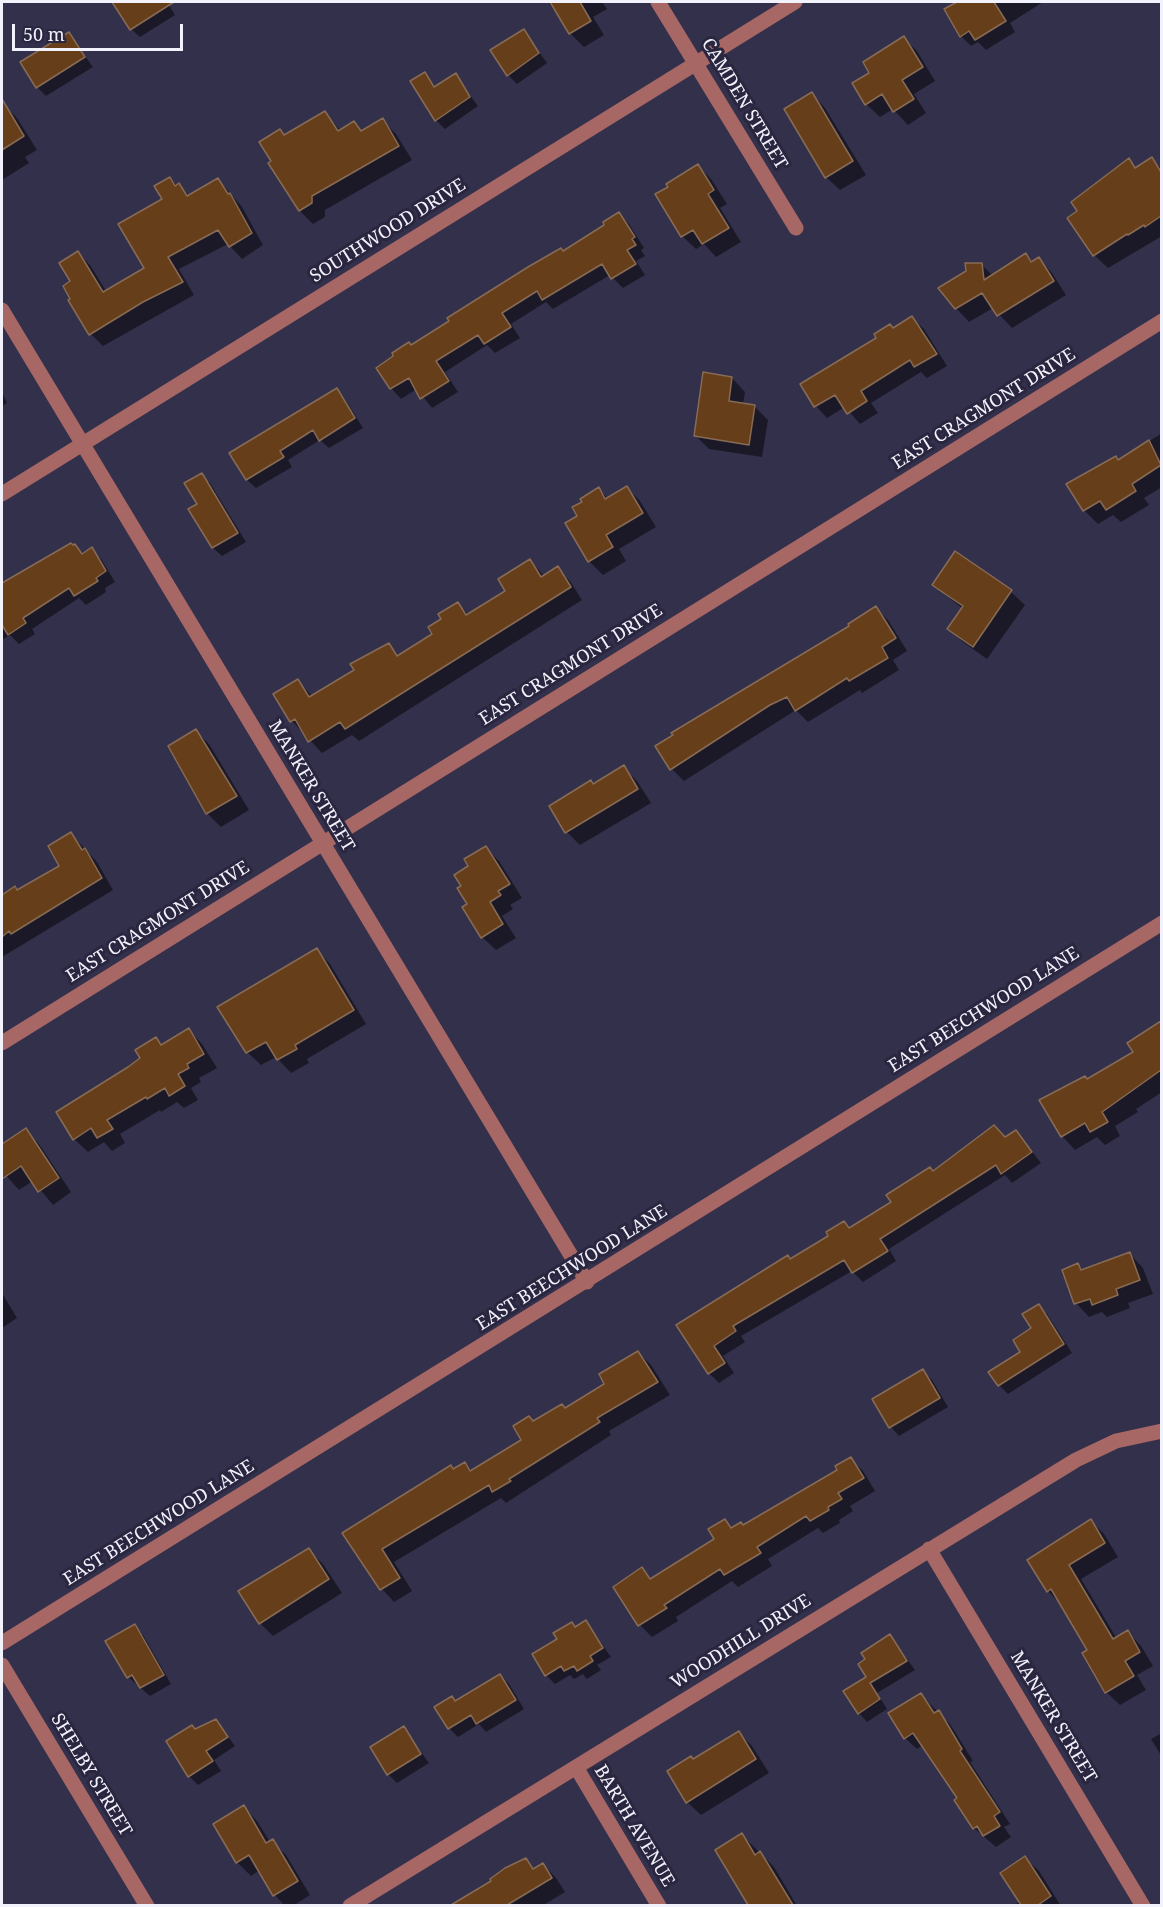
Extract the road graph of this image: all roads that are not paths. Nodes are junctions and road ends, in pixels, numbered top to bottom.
1 (658, 2) edge
2 (795, 2) edge
3 (696, 63) junction
4 (796, 228) dead end
5 (2, 310) edge
6 (1161, 321) edge
7 (82, 444) junction
8 (2, 494) edge
9 (322, 842) junction
10 (1161, 922) edge
11 (2, 1042) edge
12 (587, 1282) junction
13 (1161, 1431) edge
14 (929, 1549) junction
15 (2, 1643) edge
16 (2, 1665) edge
17 (576, 1767) junction
18 (147, 1905) edge
19 (350, 1905) edge
20 (659, 1905) edge
21 (1143, 1905) edge

1 - 3 street, CAMDEN STREET
2 - 3 street, SOUTHWOOD DRIVE
3 - 4 street, CAMDEN STREET
3 - 7 street, SOUTHWOOD DRIVE
5 - 7 street, MANKER STREET
6 - 9 street, EAST CRAGMONT DRIVE
7 - 8 street, SOUTHWOOD DRIVE
7 - 9 street, MANKER STREET
9 - 11 street, EAST CRAGMONT DRIVE
9 - 12 street, MANKER STREET
10 - 12 street, EAST BEECHWOOD LANE
12 - 15 street, EAST BEECHWOOD LANE
13 - 14 street, WOODHILL DRIVE
14 - 17 street, WOODHILL DRIVE
14 - 21 street, MANKER STREET
16 - 18 street, SHELBY STREET
17 - 19 street, WOODHILL DRIVE
17 - 20 street, BARTH AVENUE

